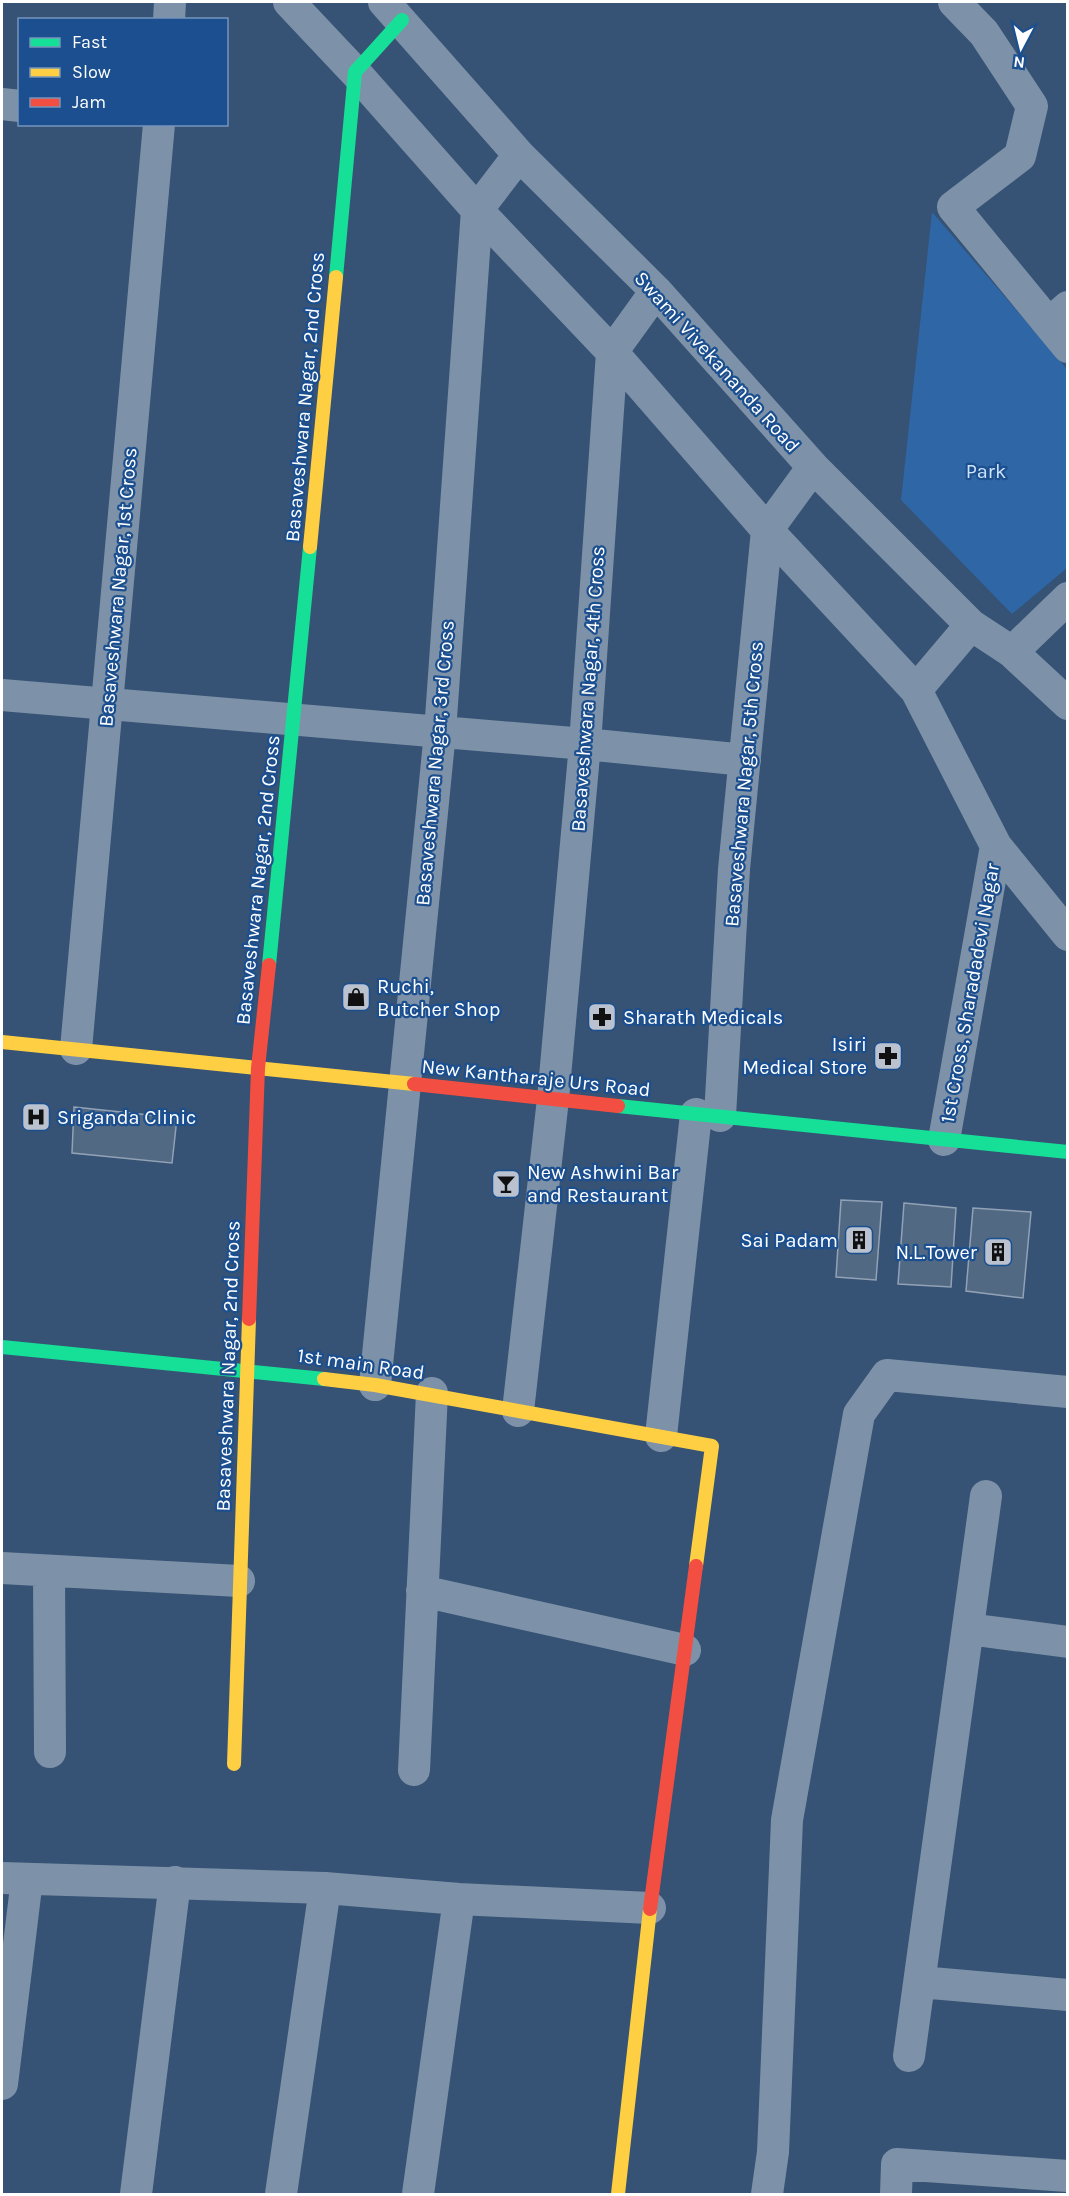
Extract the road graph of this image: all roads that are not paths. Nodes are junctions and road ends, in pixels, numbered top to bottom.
1 (170, 2) edge
2 (289, 2) edge
3 (954, 2) edge
4 (393, 11) edge
5 (169, 18) edge
6 (355, 72) junction
7 (2, 104) edge
8 (18, 106) edge
9 (159, 126) edge
10 (519, 155) junction
11 (477, 210) junction
12 (656, 291) junction
13 (1061, 326) edge
14 (612, 352) junction
15 (813, 468) junction
16 (767, 530) junction
17 (1068, 598) edge
18 (971, 625) junction
19 (1012, 652) junction
20 (916, 690) junction
21 (2, 695) edge
22 (107, 704) junction
23 (1068, 704) edge
24 (294, 719) junction
25 (440, 732) junction
26 (585, 744) junction
27 (745, 760) junction
28 (996, 846) junction
29 (1068, 935) edge
30 (2, 1042) edge
31 (76, 1049) junction
32 (258, 1068) junction
33 (406, 1084) junction
34 (553, 1100) junction
35 (708, 1115) junction
36 (944, 1140) junction
37 (1068, 1152) edge
38 (2, 1347) edge
39 (247, 1370) junction
40 (375, 1385) junction
41 (1068, 1392) edge
42 (432, 1394) junction
43 (518, 1411) junction
44 (661, 1436) junction
45 (986, 1496) dead end
46 (2, 1568) edge
47 (49, 1571) junction
48 (238, 1581) junction
49 (422, 1591) junction
50 (968, 1629) junction
51 (1068, 1642) edge
52 (685, 1650) junction
53 (50, 1752) dead end
54 (234, 1764) dead end
55 (414, 1770) dead end
56 (14, 1878) edge
57 (175, 1882) junction
58 (325, 1888) junction
59 (459, 1899) junction
60 (650, 1908) junction
61 (920, 1982) junction
62 (1068, 1995) edge
63 (909, 2056) dead end
64 (2, 2084) edge
65 (1068, 2176) edge
66 (136, 2194) edge
67 (281, 2194) edge
68 (418, 2194) edge
69 (618, 2194) edge
70 (767, 2194) edge
71 (896, 2194) edge

1 - 5 street
2 - 6 street
3 - 13 street
4 - 6 street
4 - 10 street, Swami Vivekananda Road
6 - 11 street
6 - 24 street, Basaveshwara Nagar, 2nd Cross
7 - 8 street
9 - 22 street, Basaveshwara Nagar, 1st Cross
10 - 11 street
10 - 12 street, Swami Vivekananda Road
11 - 14 street
11 - 25 street, Basaveshwara Nagar, 3rd Cross
12 - 14 street
12 - 15 street, Swami Vivekananda Road
14 - 16 street
14 - 26 street, Basaveshwara Nagar, 4th Cross
15 - 16 street
15 - 18 street, Swami Vivekananda Road
16 - 20 street
16 - 27 street, Basaveshwara Nagar, 5th Cross
17 - 19 street
18 - 19 street, Swami Vivekananda Road
18 - 20 street
19 - 23 street, Swami Vivekananda Road
20 - 28 street
21 - 22 street
22 - 24 street
22 - 31 street, Basaveshwara Nagar, 1st Cross
24 - 25 street
24 - 32 street, Basaveshwara Nagar, 2nd Cross
25 - 26 street
25 - 33 street, Basaveshwara Nagar, 3rd Cross
26 - 27 street
26 - 34 street, Basaveshwara Nagar, 4th Cross
27 - 35 street, Basaveshwara Nagar, 5th Cross
28 - 29 street
28 - 36 street, 1st Cross, Sharadadevi Nagar
30 - 31 street, New Kantharaje Urs Road
31 - 32 street, New Kantharaje Urs Road
32 - 33 street, New Kantharaje Urs Road
32 - 39 street, Basaveshwara Nagar, 2nd Cross
33 - 34 street, New Kantharaje Urs Road
33 - 40 street, Basaveshwara Nagar, 3rd Cross
34 - 35 street, New Kantharaje Urs Road
34 - 43 street, Basaveshwara Nagar, 4th Cross
35 - 36 street, New Kantharaje Urs Road
35 - 44 street, Basaveshwara Nagar, 5th Cross
36 - 37 street, New Kantharaje Urs Road
38 - 39 street, 1st main Road
39 - 40 street, 1st main Road
39 - 48 street, Basaveshwara Nagar, 2nd Cross
40 - 42 street, 1st main Road
41 - 70 street
42 - 43 street, 1st main Road
42 - 49 street
43 - 44 street, 1st main Road
44 - 52 street, 1st main Road
45 - 50 street
46 - 47 street
47 - 48 street
47 - 53 street
48 - 54 street, Basaveshwara Nagar, 2nd Cross
49 - 52 street
49 - 55 street
50 - 51 street
50 - 61 street
52 - 60 street
56 - 57 street
56 - 64 street
57 - 58 street
57 - 66 street
58 - 59 street
58 - 67 street
59 - 60 street
59 - 68 street
60 - 69 street
61 - 62 street
61 - 63 street
65 - 71 street

